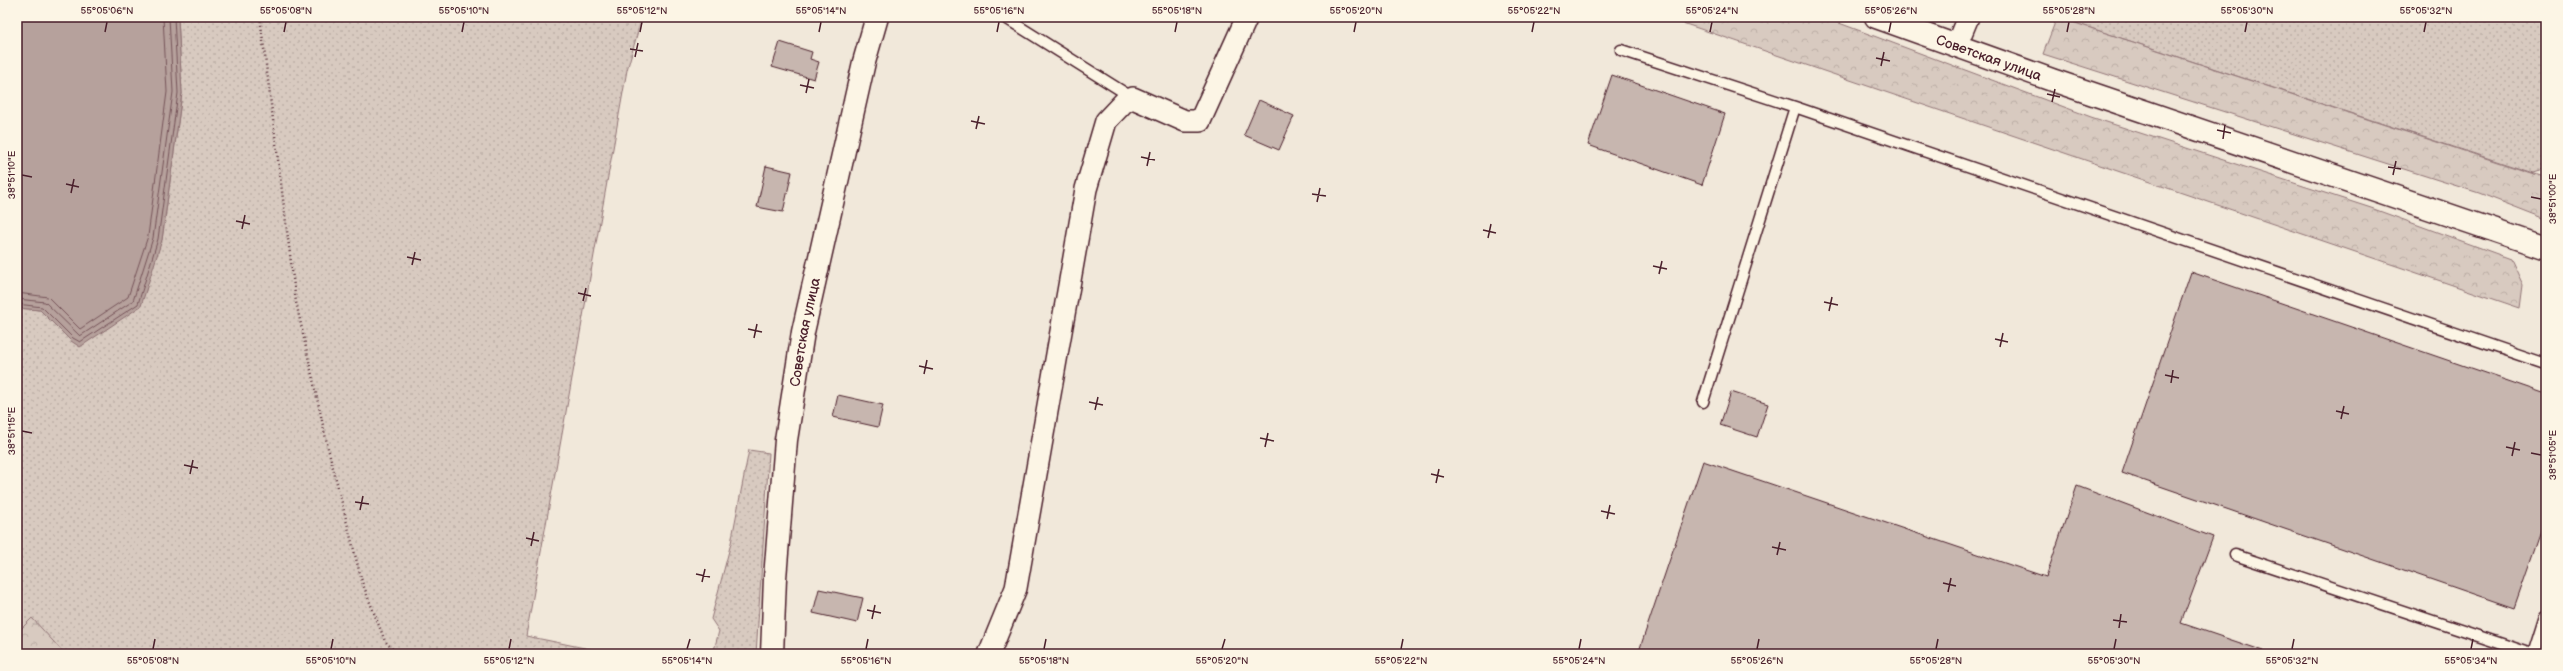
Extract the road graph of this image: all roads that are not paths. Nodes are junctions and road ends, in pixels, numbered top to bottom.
1 (877, 17) edge
2 (1004, 17) edge
3 (1247, 17) edge
4 (1876, 17) edge
5 (1968, 17) edge
6 (1956, 46) junction
7 (1621, 50) dead end
8 (1133, 98) junction
9 (1795, 107) junction
10 (2546, 248) edge
11 (2546, 364) edge
12 (1703, 402) dead end
13 (2235, 555) dead end
14 (2546, 616) edge
15 (772, 654) edge
16 (989, 654) edge
17 (2533, 654) edge

1 - 15 street, Советская улица
2 - 8 lane
3 - 8 street
4 - 6 street, Советская улица
5 - 6 street
6 - 10 street, Советская улица
7 - 9 lane
8 - 16 street
9 - 11 lane
9 - 12 lane
13 - 17 lane
14 - 17 lane

